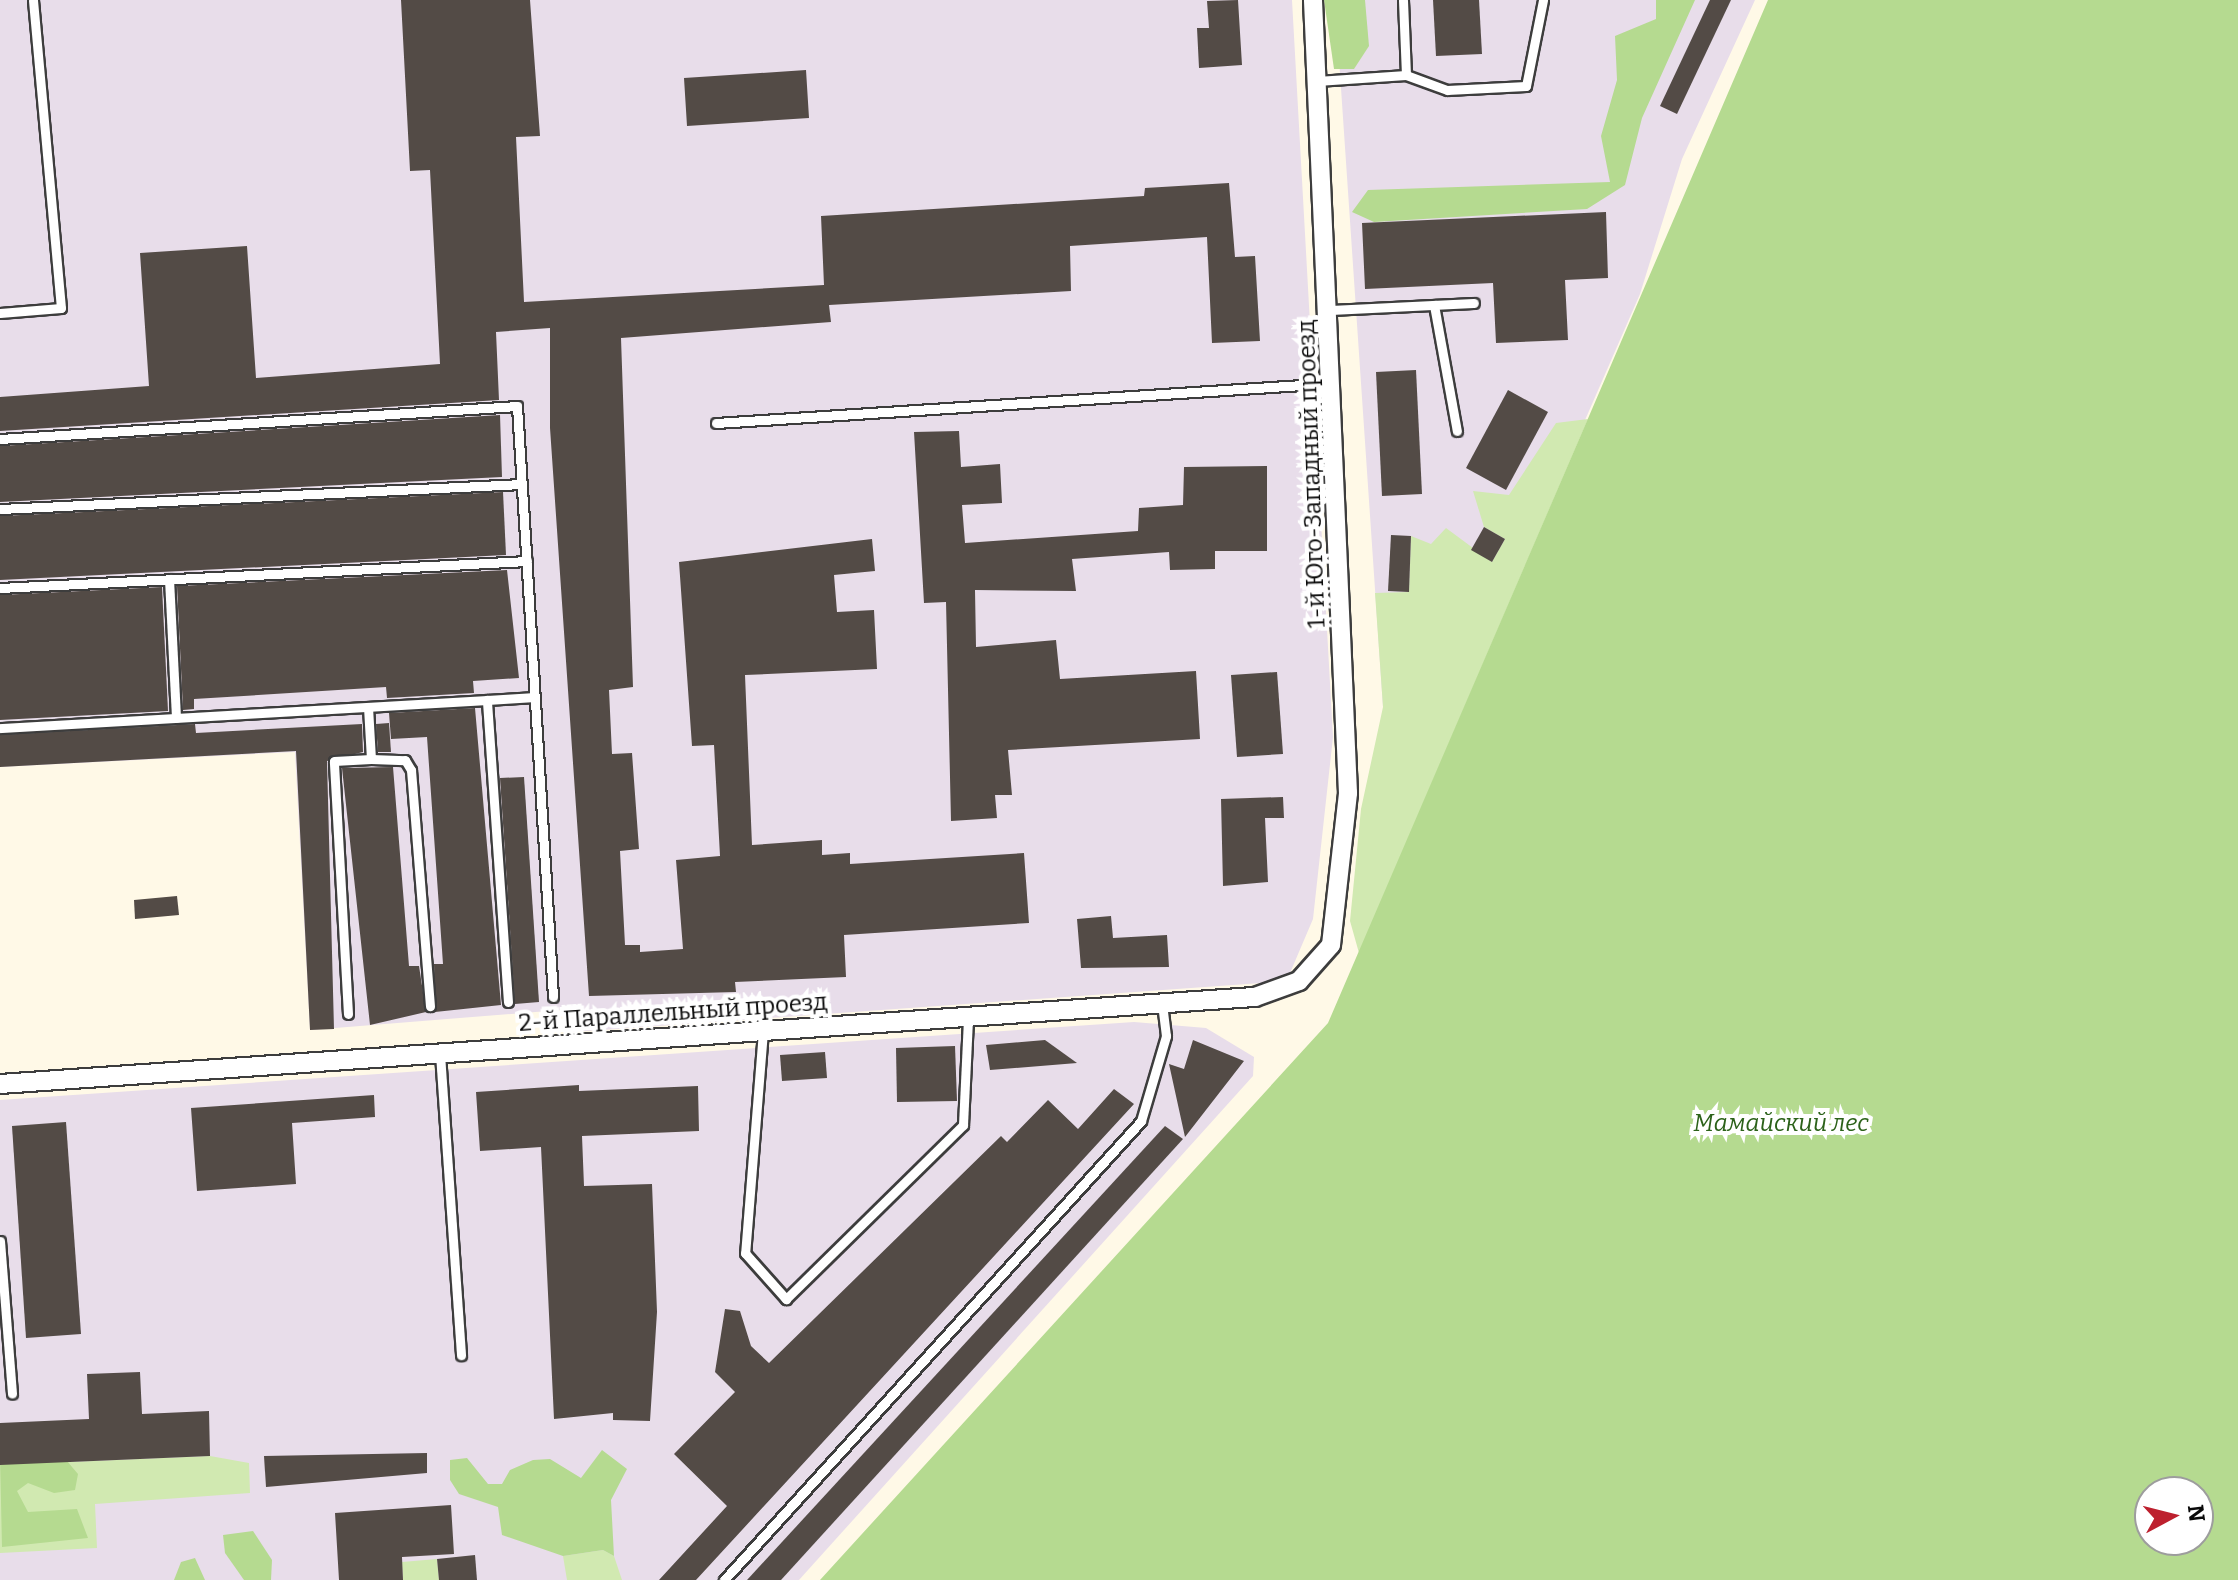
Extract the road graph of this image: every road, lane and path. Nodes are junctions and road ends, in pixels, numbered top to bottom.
1 (33, 0) edge
2 (1313, 0) edge
3 (1403, 0) edge
4 (1543, 0) edge
5 (1406, 75) junction
6 (1317, 81) junction
7 (1474, 303) dead end
8 (1434, 305) junction
9 (1330, 310) junction
10 (0, 313) edge
11 (1333, 383) junction
12 (716, 423) dead end
13 (1457, 431) dead end
14 (0, 439) edge
15 (522, 484) junction
16 (0, 509) edge
17 (527, 561) junction
18 (169, 579) junction
19 (0, 588) edge
20 (535, 697) junction
21 (487, 700) junction
22 (368, 707) junction
23 (176, 718) junction
24 (0, 728) edge
25 (371, 759) junction
26 (1331, 945) joint
27 (553, 997) dead end
28 (508, 1002) dead end
29 (1162, 1004) junction
30 (430, 1006) dead end
31 (348, 1014) dead end
32 (968, 1017) junction
33 (763, 1031) junction
34 (440, 1054) junction
35 (0, 1084) edge
36 (0, 1241) edge
37 (461, 1355) dead end
38 (12, 1394) dead end
39 (724, 1580) edge

1 - 10 lane
2 - 6 street, 1-й Юго-Западный проезд
3 - 5 lane
4 - 5 lane
5 - 6 lane
6 - 9 street, 1-й Юго-Западный проезд
7 - 8 lane
8 - 9 lane
8 - 13 lane
9 - 11 street, 1-й Юго-Западный проезд
11 - 12 lane
11 - 26 street, 1-й Юго-Западный проезд
14 - 15 lane
15 - 16 lane
15 - 17 lane
17 - 18 lane
17 - 20 lane
18 - 19 lane
18 - 23 lane
20 - 21 lane
20 - 27 lane
21 - 22 lane
21 - 28 lane
22 - 23 lane
22 - 25 lane
23 - 24 lane
25 - 30 lane
25 - 31 lane
26 - 29 street, 2-й Параллельный проезд
29 - 32 street, 2-й Параллельный проезд
29 - 39 lane
32 - 33 street, 2-й Параллельный проезд
32 - 33 lane
33 - 34 street, 2-й Параллельный проезд
34 - 35 street, 2-й Параллельный проезд
34 - 37 lane
36 - 38 lane

